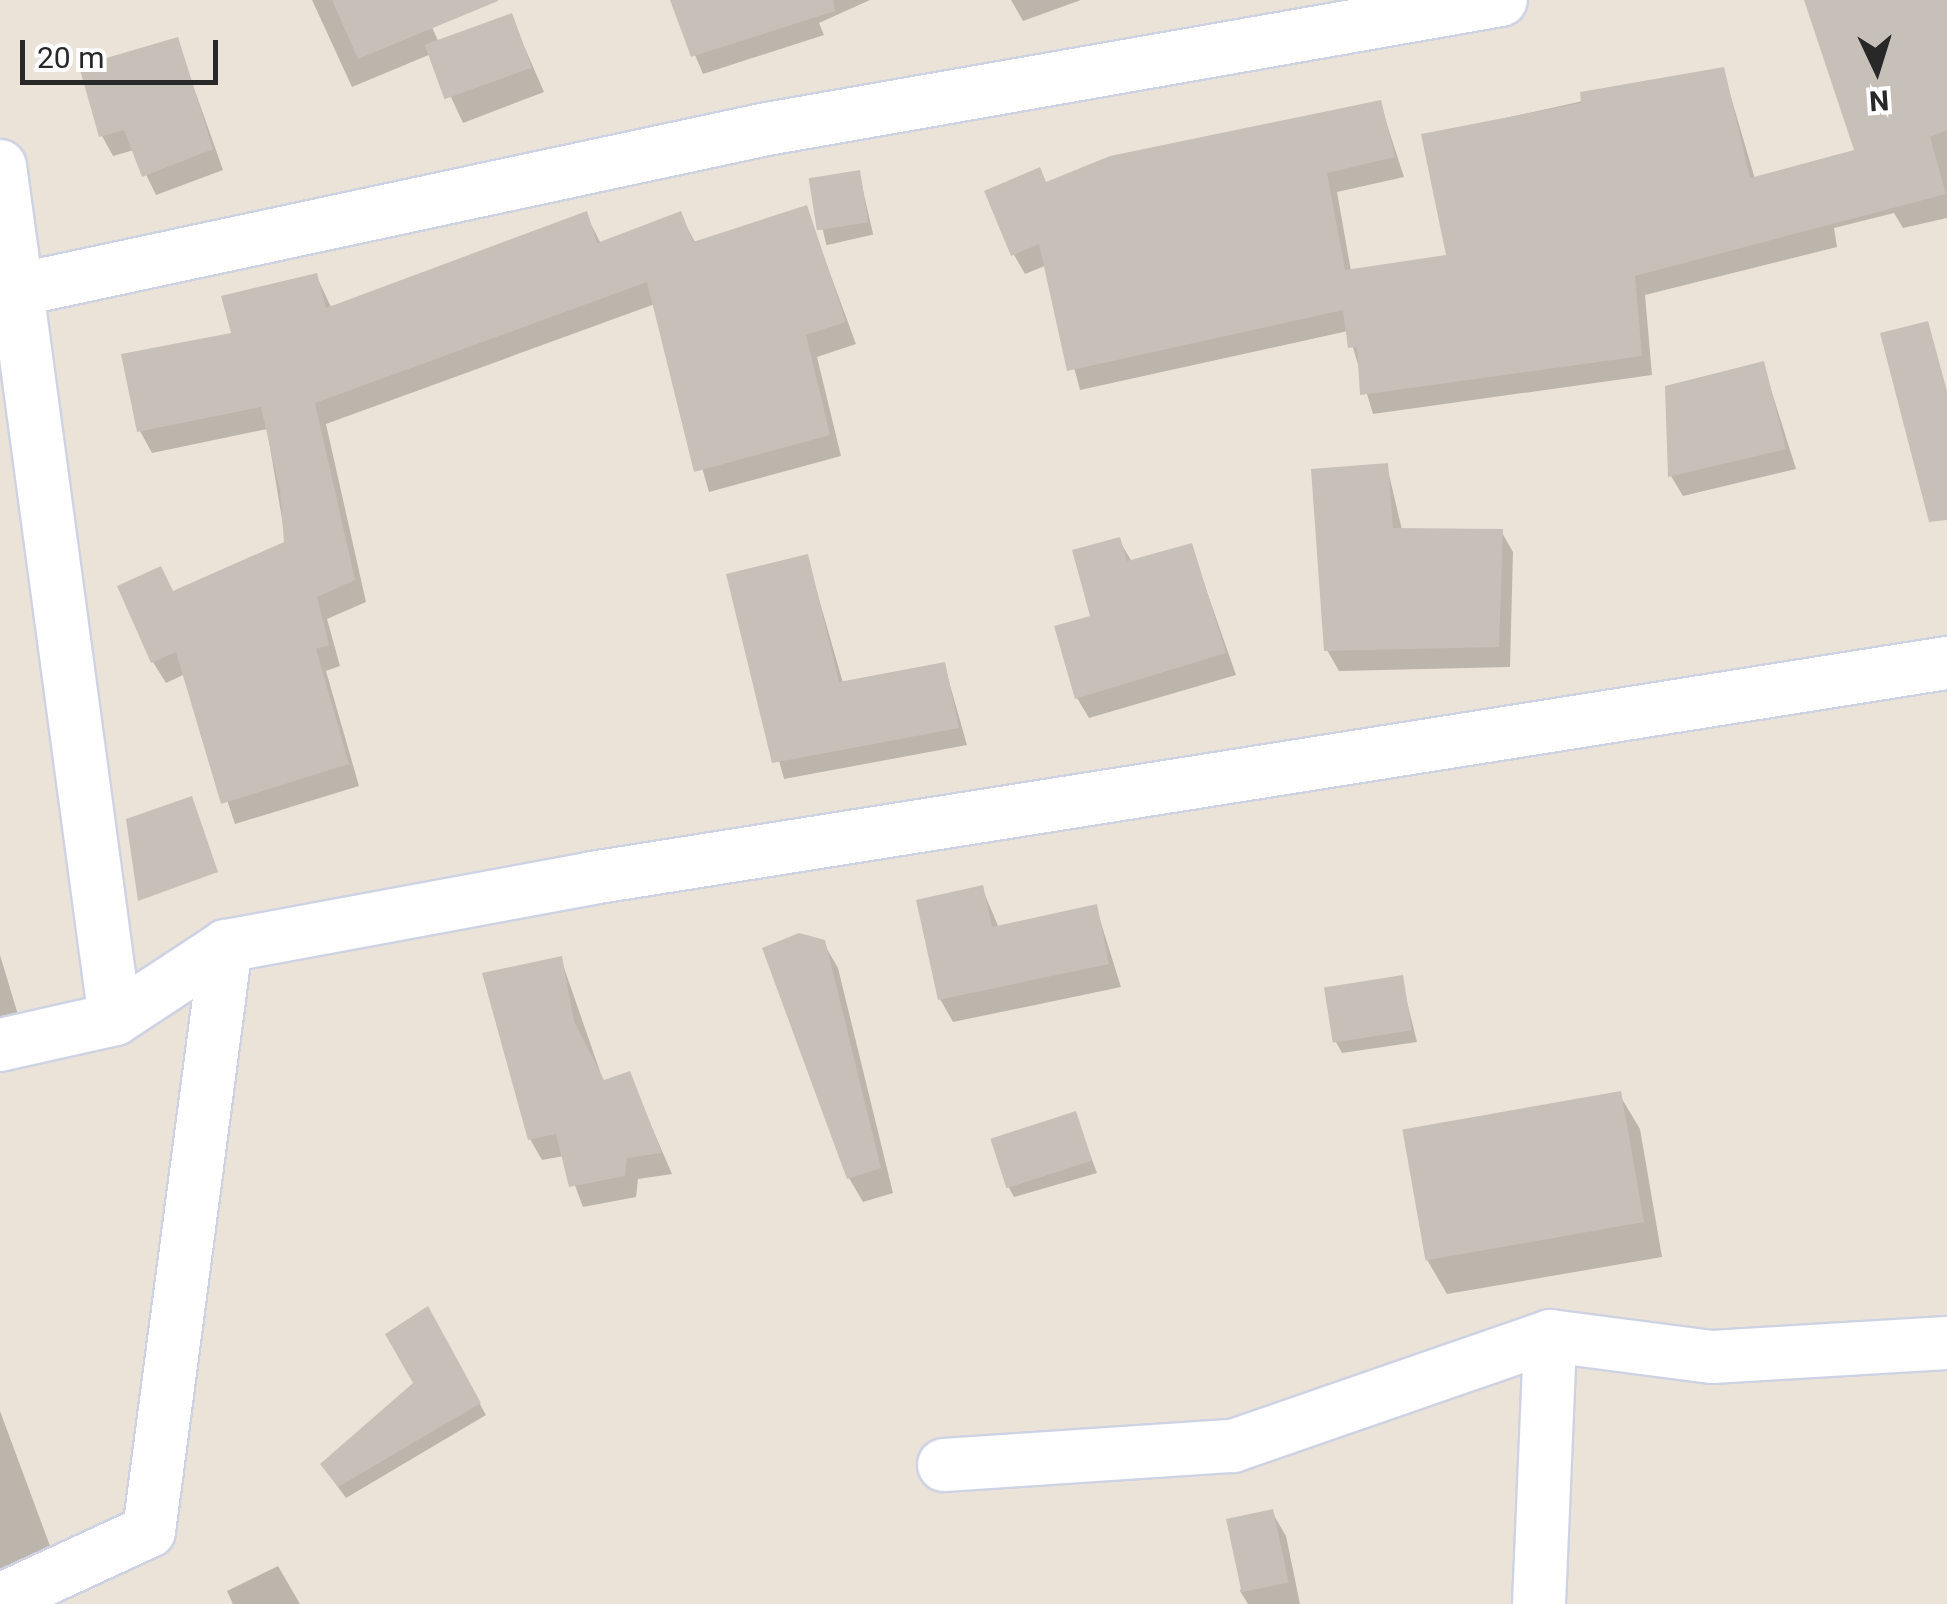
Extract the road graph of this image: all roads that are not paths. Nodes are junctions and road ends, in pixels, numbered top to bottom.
1 (1501, 0) edge
2 (1397, 12) edge
3 (0, 166) edge
4 (18, 290) junction
5 (1947, 664) edge
6 (226, 946) junction
7 (115, 1019) junction
8 (0, 1045) edge
9 (1550, 1336) junction
10 (1947, 1343) edge
11 (944, 1466) dead end
12 (0, 1600) edge
13 (1538, 1604) edge

1 - 2 street
2 - 4 street
3 - 4 street
4 - 7 street
5 - 6 street
6 - 7 street
6 - 12 street
7 - 8 street
9 - 10 street
9 - 11 street
9 - 13 street

